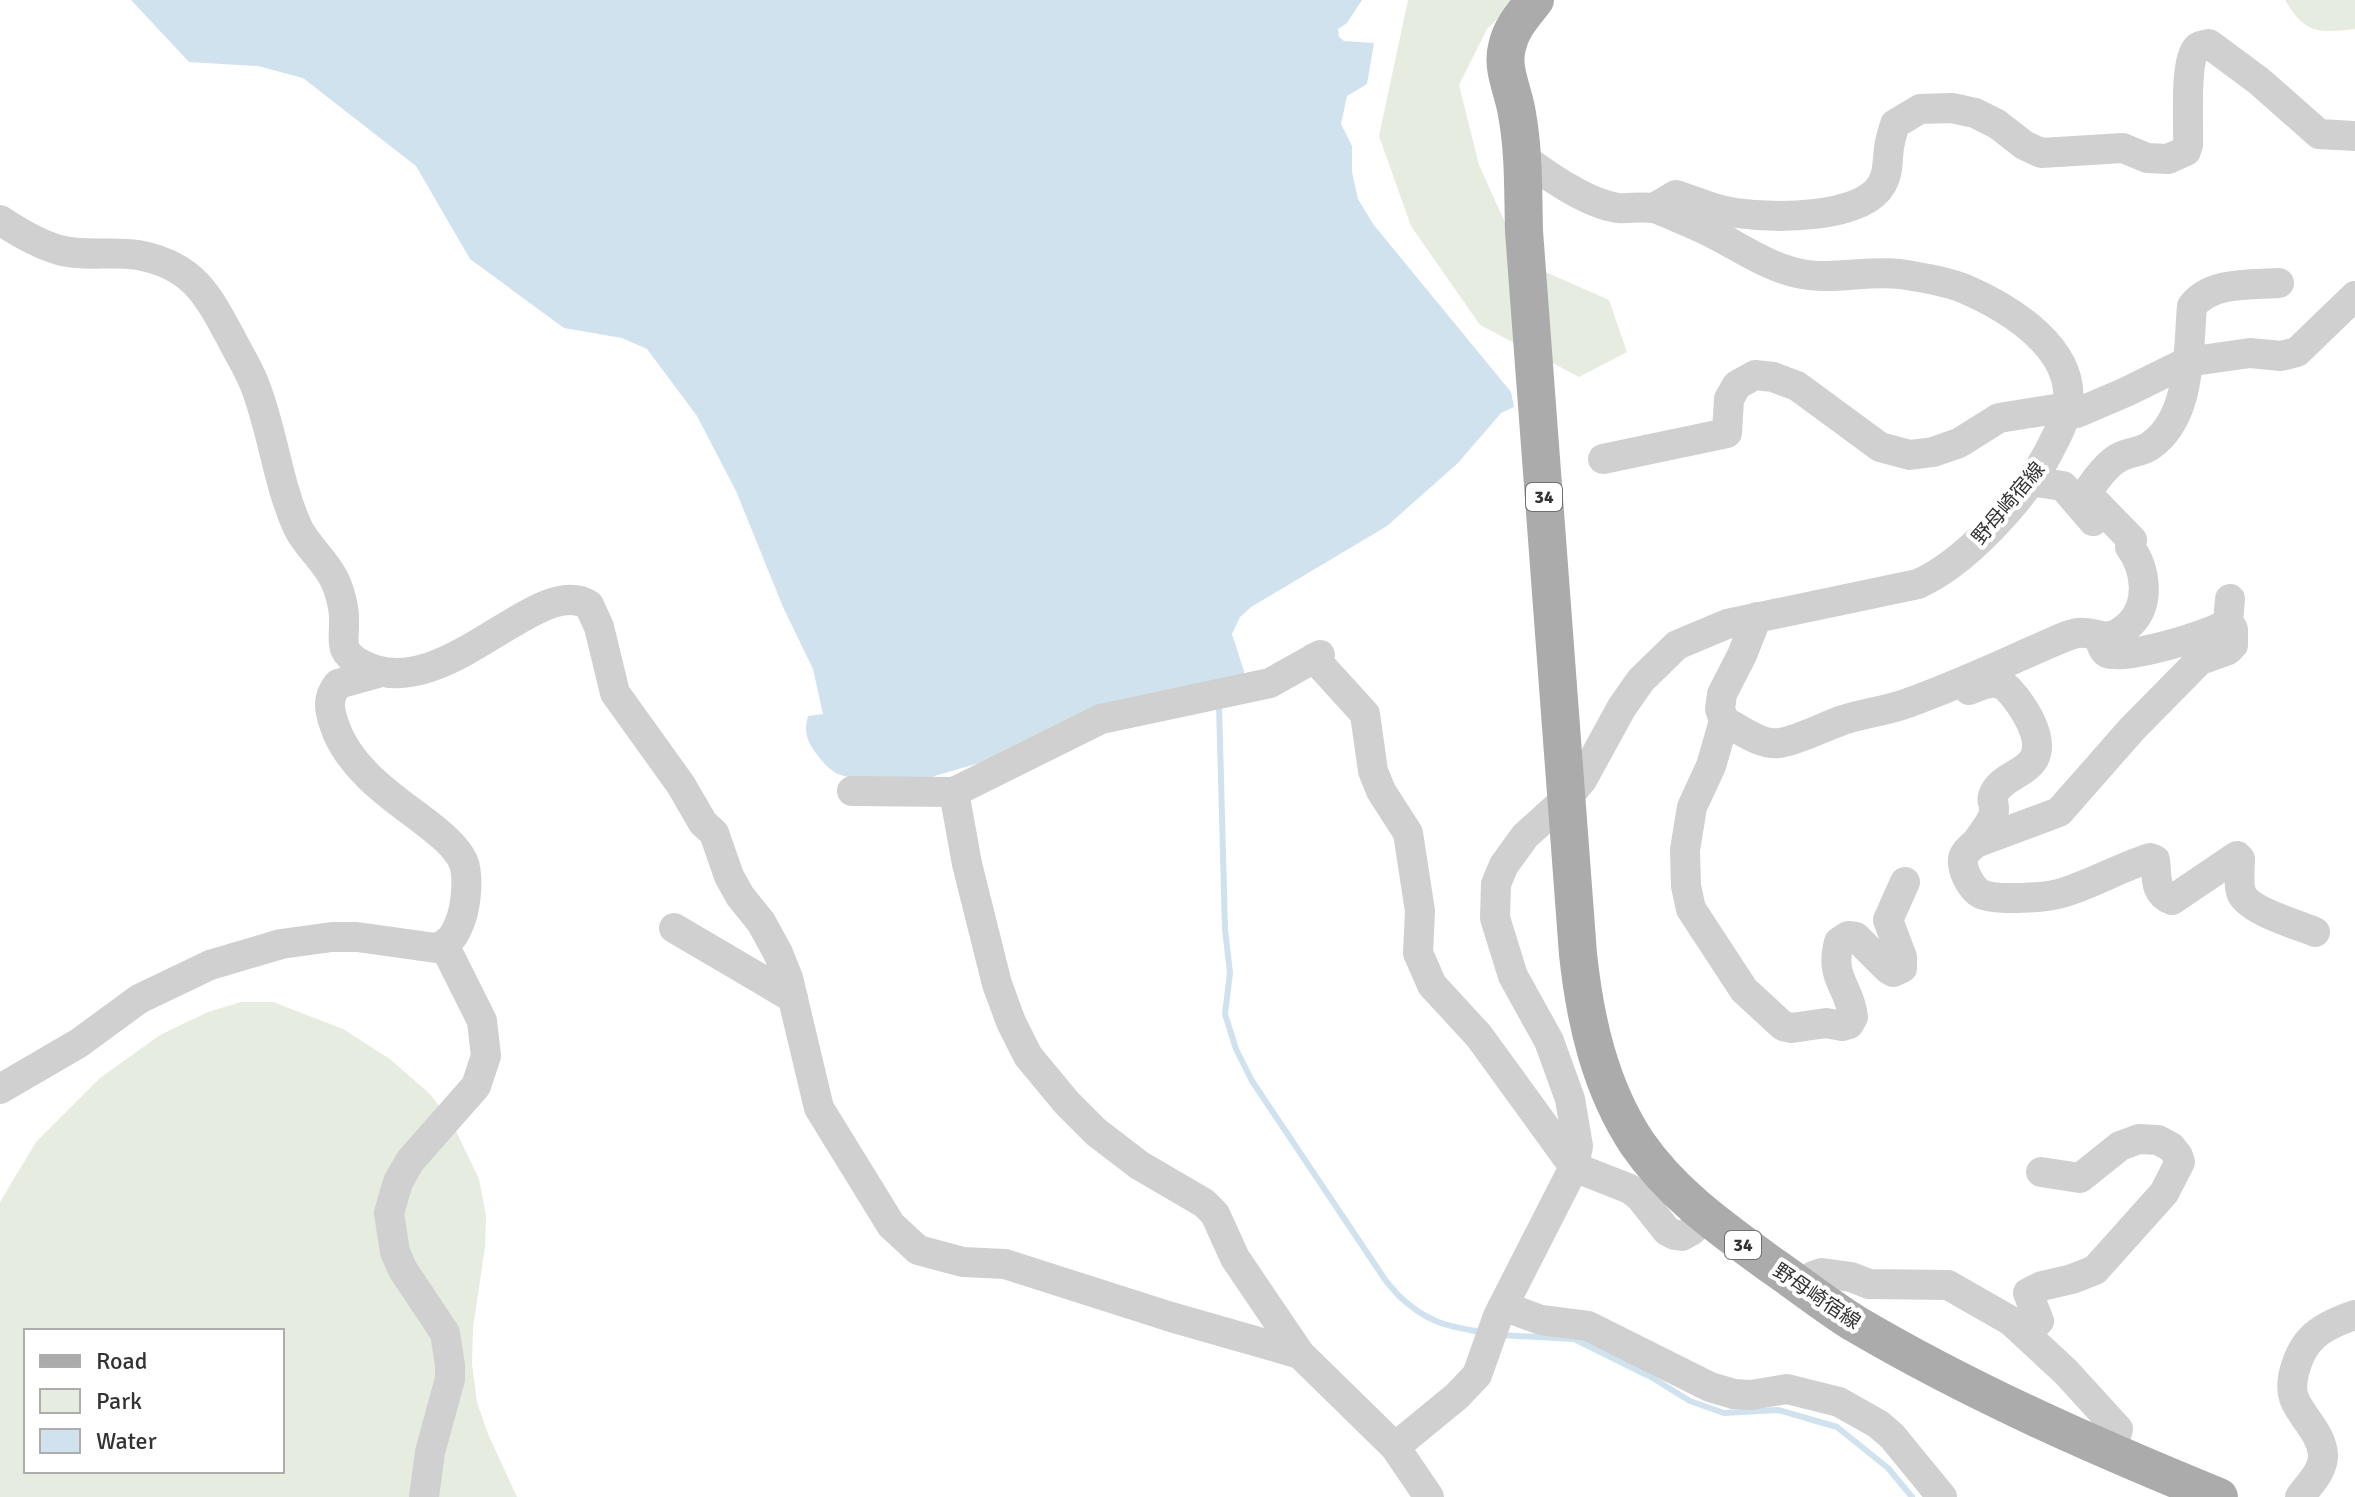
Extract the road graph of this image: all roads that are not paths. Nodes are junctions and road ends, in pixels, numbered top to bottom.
1 (1535, 0) edge
2 (2355, 136) edge
3 (1522, 157) junction
4 (1654, 208) junction
5 (0, 220) edge
6 (2279, 283) dead end
7 (2355, 296) edge
8 (2187, 362) junction
9 (2066, 410) junction
10 (1603, 459) dead end
11 (2030, 481) junction
12 (2130, 547) junction
13 (1757, 617) junction
14 (2099, 637) junction
15 (381, 672) junction
16 (1902, 705) junction
17 (1724, 721) junction
18 (1566, 780) junction
19 (852, 791) dead end
20 (954, 792) junction
21 (1976, 843) junction
22 (1905, 882) dead end
23 (674, 928) dead end
24 (2315, 932) dead end
25 (444, 945) junction
26 (793, 998) junction
27 (0, 1089) edge
28 (1574, 1167) junction
29 (2041, 1172) dead end
30 (1706, 1218) junction
31 (1803, 1287) junction
32 (1500, 1311) junction
33 (2355, 1315) edge
34 (2026, 1334) junction
35 (1300, 1354) junction
36 (1395, 1447) junction
37 (2111, 1453) junction
38 (424, 1497) edge
39 (1429, 1497) edge
40 (1942, 1497) edge
41 (2219, 1497) edge
42 (2300, 1497) edge

1 - 3 main road, 野母崎宿線 / 34
2 - 4 street
3 - 4 street
3 - 18 main road, 野母崎宿線 / 34
4 - 9 street
5 - 15 street
6 - 8 street
7 - 8 street
8 - 9 street
8 - 12 street
9 - 10 street
9 - 11 street, 野母崎宿線
11 - 12 street
11 - 13 street, 野母崎宿線
12 - 14 street
13 - 17 street
13 - 18 street, 野母崎宿線
14 - 16 street
14 - 21 street
15 - 25 street
15 - 26 street
16 - 17 street
16 - 21 street
17 - 22 street
18 - 28 street, 野母崎宿線
18 - 30 main road, 野母崎宿線 / 34
19 - 20 street
20 - 28 street
20 - 35 street
21 - 24 street
23 - 26 street
25 - 27 street
25 - 38 street
26 - 35 street
28 - 30 street
28 - 32 street, 野母崎宿線
29 - 34 street
30 - 31 main road, 野母崎宿線 / 34
31 - 34 street
31 - 37 main road, 野母崎宿線 / 34
32 - 36 street, 野母崎宿線
32 - 40 street
33 - 42 street
34 - 37 street
35 - 36 street
36 - 39 street
37 - 41 main road, 野母崎宿線 / 34

